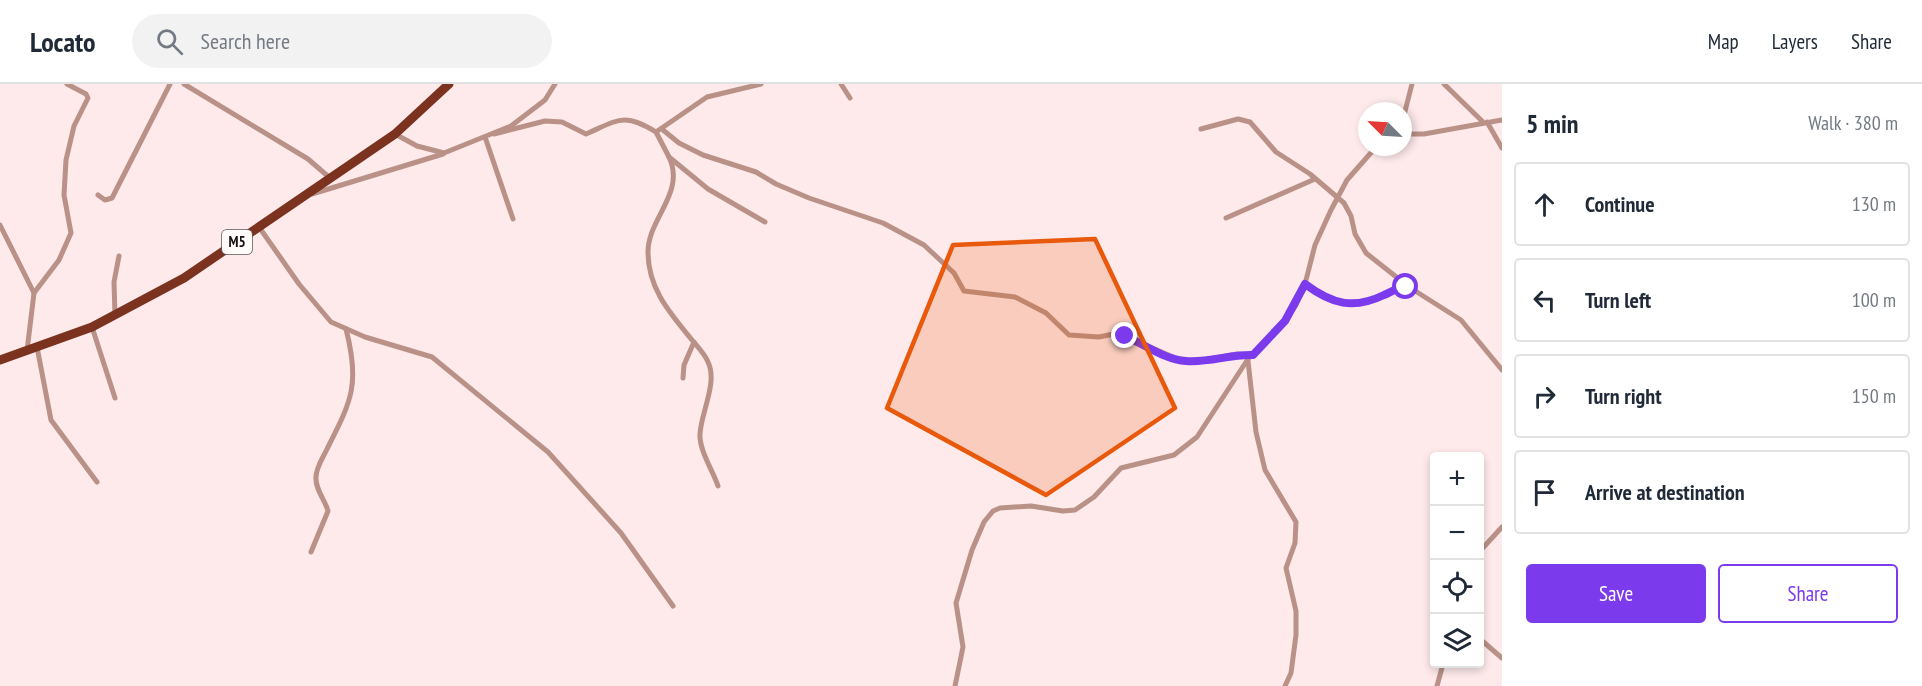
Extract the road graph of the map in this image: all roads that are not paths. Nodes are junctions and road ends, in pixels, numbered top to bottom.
1 (67, 84) edge
2 (170, 84) edge
3 (184, 84) edge
4 (449, 84) edge
5 (555, 84) edge
6 (761, 84) edge
7 (842, 84) edge
8 (1412, 84) edge
9 (1444, 84) edge
10 (850, 98) dead end
11 (1407, 102) edge
12 (1502, 120) edge
13 (1484, 122) junction
14 (1201, 129) dead end
15 (659, 131) junction
16 (395, 134) junction
17 (494, 134) junction
18 (1412, 134) edge
19 (485, 137) junction
20 (1502, 148) edge
21 (444, 153) junction
22 (1366, 156) edge
23 (669, 157) junction
24 (332, 179) junction
25 (1315, 179) junction
26 (310, 194) junction
27 (98, 195) dead end
28 (1338, 198) junction
29 (1226, 218) dead end
30 (513, 219) dead end
31 (765, 222) dead end
32 (0, 225) edge
33 (260, 227) junction
34 (119, 256) dead end
35 (1305, 284) junction
36 (1409, 287) junction
37 (34, 293) junction
38 (115, 316) junction
39 (92, 327) junction
40 (346, 329) junction
41 (694, 342) junction
42 (37, 347) junction
43 (27, 351) junction
44 (1251, 357) junction
45 (0, 360) edge
46 (1502, 370) edge
47 (683, 378) dead end
48 (115, 398) dead end
49 (97, 482) dead end
50 (718, 486) dead end
51 (1502, 527) edge
52 (1484, 546) edge
53 (310, 552) dead end
54 (673, 606) dead end
55 (1484, 643) edge
56 (1502, 658) edge
57 (1442, 668) edge
58 (956, 686) edge
59 (1285, 686) edge
60 (1437, 686) edge

1 - 37 street
2 - 27 street
3 - 24 street
4 - 16 highway, M5
5 - 17 street
6 - 15 street
7 - 10 street
8 - 11 street
9 - 13 street
12 - 13 street
13 - 18 street
13 - 20 street
14 - 25 street
15 - 17 street
15 - 23 street
15 - 44 street
16 - 21 street
16 - 24 highway, M5
17 - 19 street
19 - 21 street
19 - 30 street
21 - 26 street
22 - 28 street
23 - 31 street
23 - 41 street
24 - 26 highway, M5
25 - 28 street
25 - 29 street
26 - 33 highway, M5
28 - 35 street
28 - 36 street
32 - 37 street
33 - 38 highway, M5
33 - 40 street
34 - 38 street
35 - 36 street
35 - 44 street
36 - 46 street
37 - 43 street
38 - 39 highway, M5
39 - 42 highway, M5
39 - 48 street
40 - 53 street
40 - 54 street
41 - 47 street
41 - 50 street
42 - 43 highway, M5
42 - 49 street
43 - 45 highway, M5
44 - 58 street
44 - 59 street
51 - 52 street
55 - 56 street
57 - 60 street

